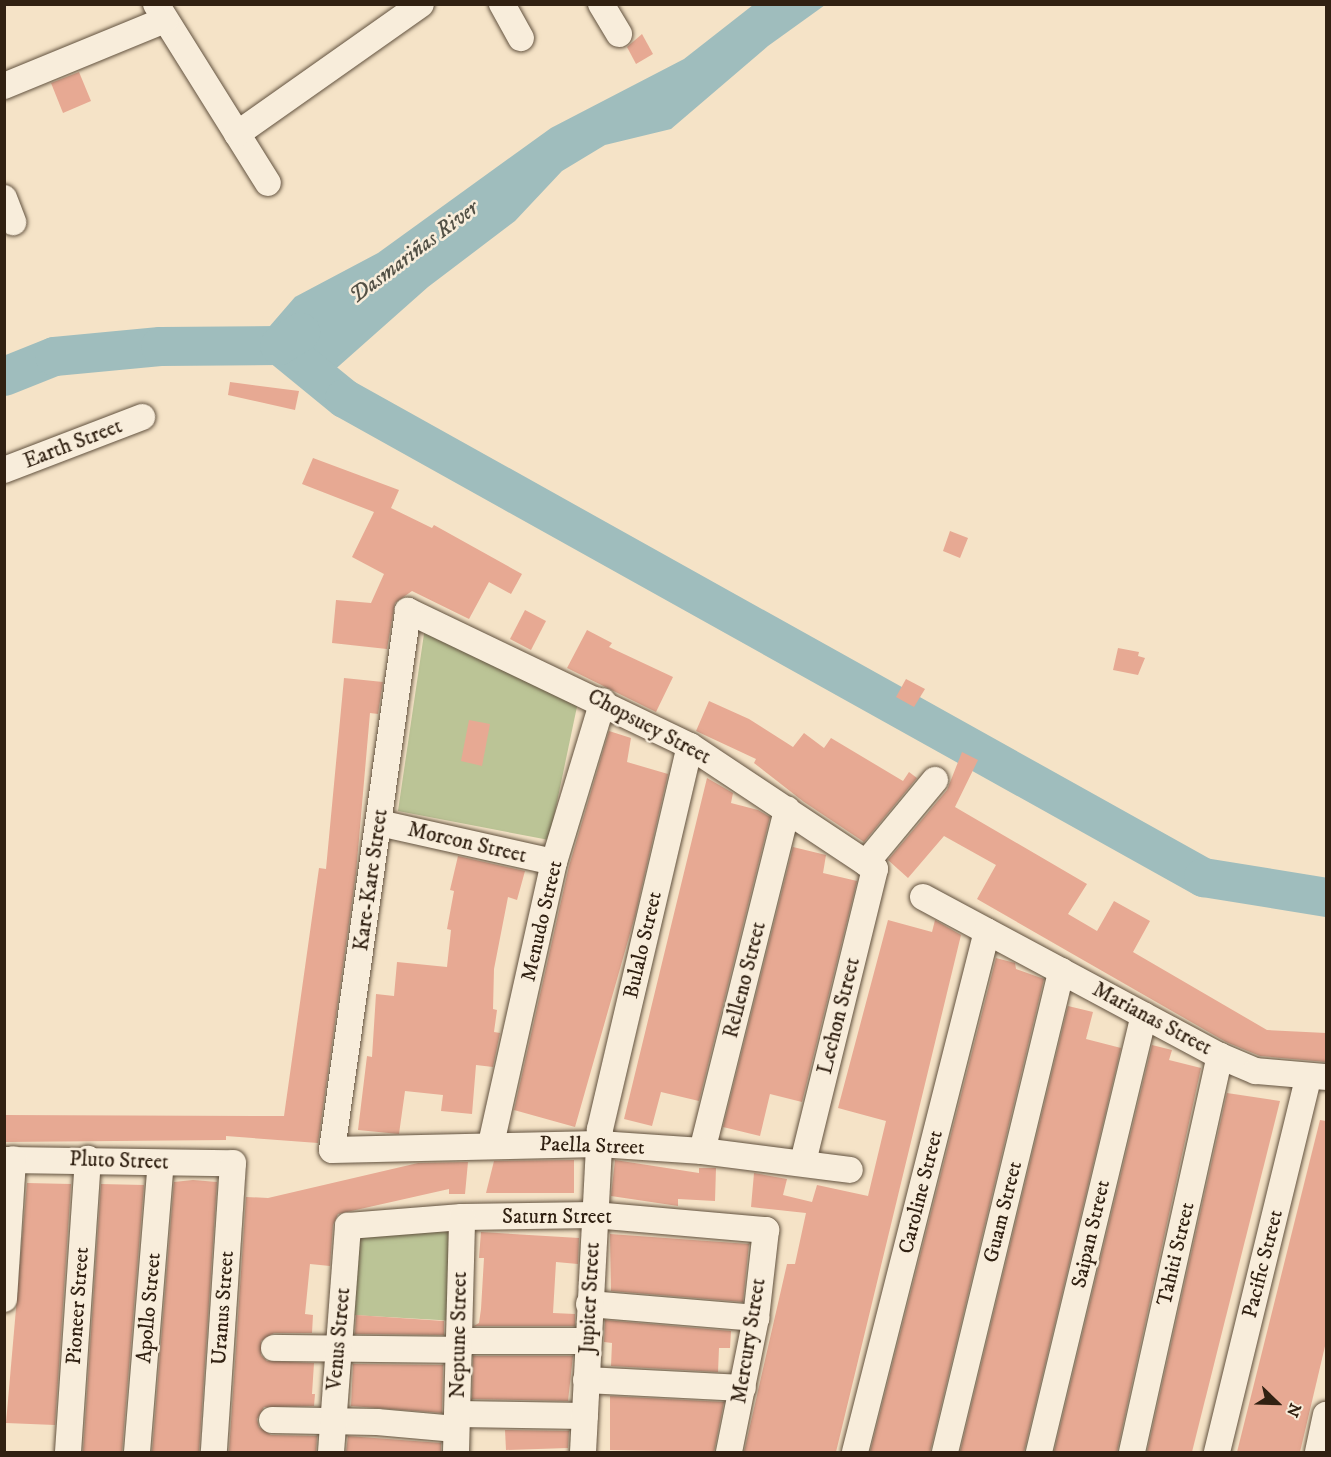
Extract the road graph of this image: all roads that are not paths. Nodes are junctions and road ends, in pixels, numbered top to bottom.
1 (502, 4) edge
2 (601, 4) edge
3 (416, 6) edge
4 (161, 12) edge
5 (619, 34) dead end
6 (520, 38) dead end
7 (4, 86) edge
8 (237, 134) junction
9 (268, 183) dead end
10 (4, 198) edge
11 (13, 222) dead end
12 (142, 417) dead end
13 (4, 470) edge
14 (408, 611) joint
15 (603, 701) junction
16 (690, 746) junction
17 (935, 780) dead end
18 (787, 809) junction
19 (379, 823) junction
20 (554, 862) junction
21 (871, 866) junction
22 (923, 897) dead end
23 (987, 931) junction
24 (1061, 971) junction
25 (1144, 1015) junction
26 (1220, 1056) junction
27 (1318, 1076) edge
28 (491, 1144) junction
29 (599, 1144) junction
30 (332, 1150) joint
31 (702, 1151) junction
32 (9, 1159) edge
33 (88, 1159) junction
34 (804, 1162) junction
35 (161, 1163) junction
36 (233, 1163) joint
37 (850, 1170) dead end
38 (594, 1215) junction
39 (462, 1217) junction
40 (348, 1226) joint
41 (766, 1230) joint
42 (4, 1299) edge
43 (589, 1304) junction
44 (756, 1318) junction
45 (588, 1341) junction
46 (459, 1345) junction
47 (274, 1348) dead end
48 (339, 1348) junction
49 (586, 1380) junction
50 (743, 1388) junction
51 (1326, 1415) edge
52 (585, 1416) junction
53 (272, 1420) dead end
54 (333, 1421) junction
55 (456, 1432) edge
56 (68, 1452) edge
57 (137, 1452) edge
58 (214, 1452) edge
59 (331, 1452) edge
60 (583, 1452) edge
61 (729, 1452) edge
62 (855, 1452) edge
63 (945, 1452) edge
64 (1039, 1452) edge
65 (1132, 1452) edge
66 (1217, 1452) edge
67 (1318, 1452) edge

1 - 6 street
2 - 5 street
3 - 8 street
4 - 7 street
4 - 8 street
8 - 9 street
10 - 11 street
12 - 13 street, Earth Street
14 - 15 street, Chopsuey Street
14 - 19 street, Kare-Kare Street
15 - 16 street, Chopsuey Street
15 - 20 street, Menudo Street
16 - 18 street, Chopsuey Street
16 - 29 street, Bulalo Street
17 - 21 street
18 - 21 street, Chopsuey Street
18 - 31 street, Relleno Street
19 - 20 street, Morcon Street
19 - 30 street, Kare-Kare Street
20 - 28 street, Menudo Street
21 - 34 street, Lechon Street
22 - 23 street, Marianas Street
23 - 24 street, Marianas Street
23 - 62 street, Caroline Street
24 - 25 street, Marianas Street
24 - 63 street, Guam Street
25 - 26 street, Marianas Street
25 - 64 street, Saipan Street
26 - 27 street, Marianas Street
26 - 65 street, Tahiti Street
27 - 66 street, Pacific Street
28 - 29 street, Paella Street
28 - 30 street, Paella Street
29 - 31 street, Paella Street
29 - 38 street, Jupiter Street
31 - 34 street, Paella Street
32 - 33 street, Pluto Street
32 - 42 street
33 - 35 street, Pluto Street
33 - 56 street, Pioneer Street
34 - 37 street, Paella Street
35 - 36 street, Pluto Street
35 - 57 street, Apollo Street
36 - 58 street, Uranus Street
38 - 39 street, Saturn Street
38 - 41 street, Saturn Street
38 - 43 street, Jupiter Street
39 - 40 street, Saturn Street
39 - 46 street, Neptune Street
40 - 48 street, Venus Street
41 - 44 street, Mercury Street
43 - 44 street
43 - 45 street, Jupiter Street
44 - 50 street, Mercury Street
45 - 46 street
45 - 49 street, Jupiter Street
46 - 48 street
46 - 55 street, Neptune Street
47 - 48 street
48 - 54 street, Venus Street
49 - 50 street
49 - 52 street, Jupiter Street
50 - 61 street, Mercury Street
51 - 67 street
52 - 55 street
52 - 60 street, Jupiter Street
53 - 54 street
54 - 55 street
54 - 59 street, Venus Street

